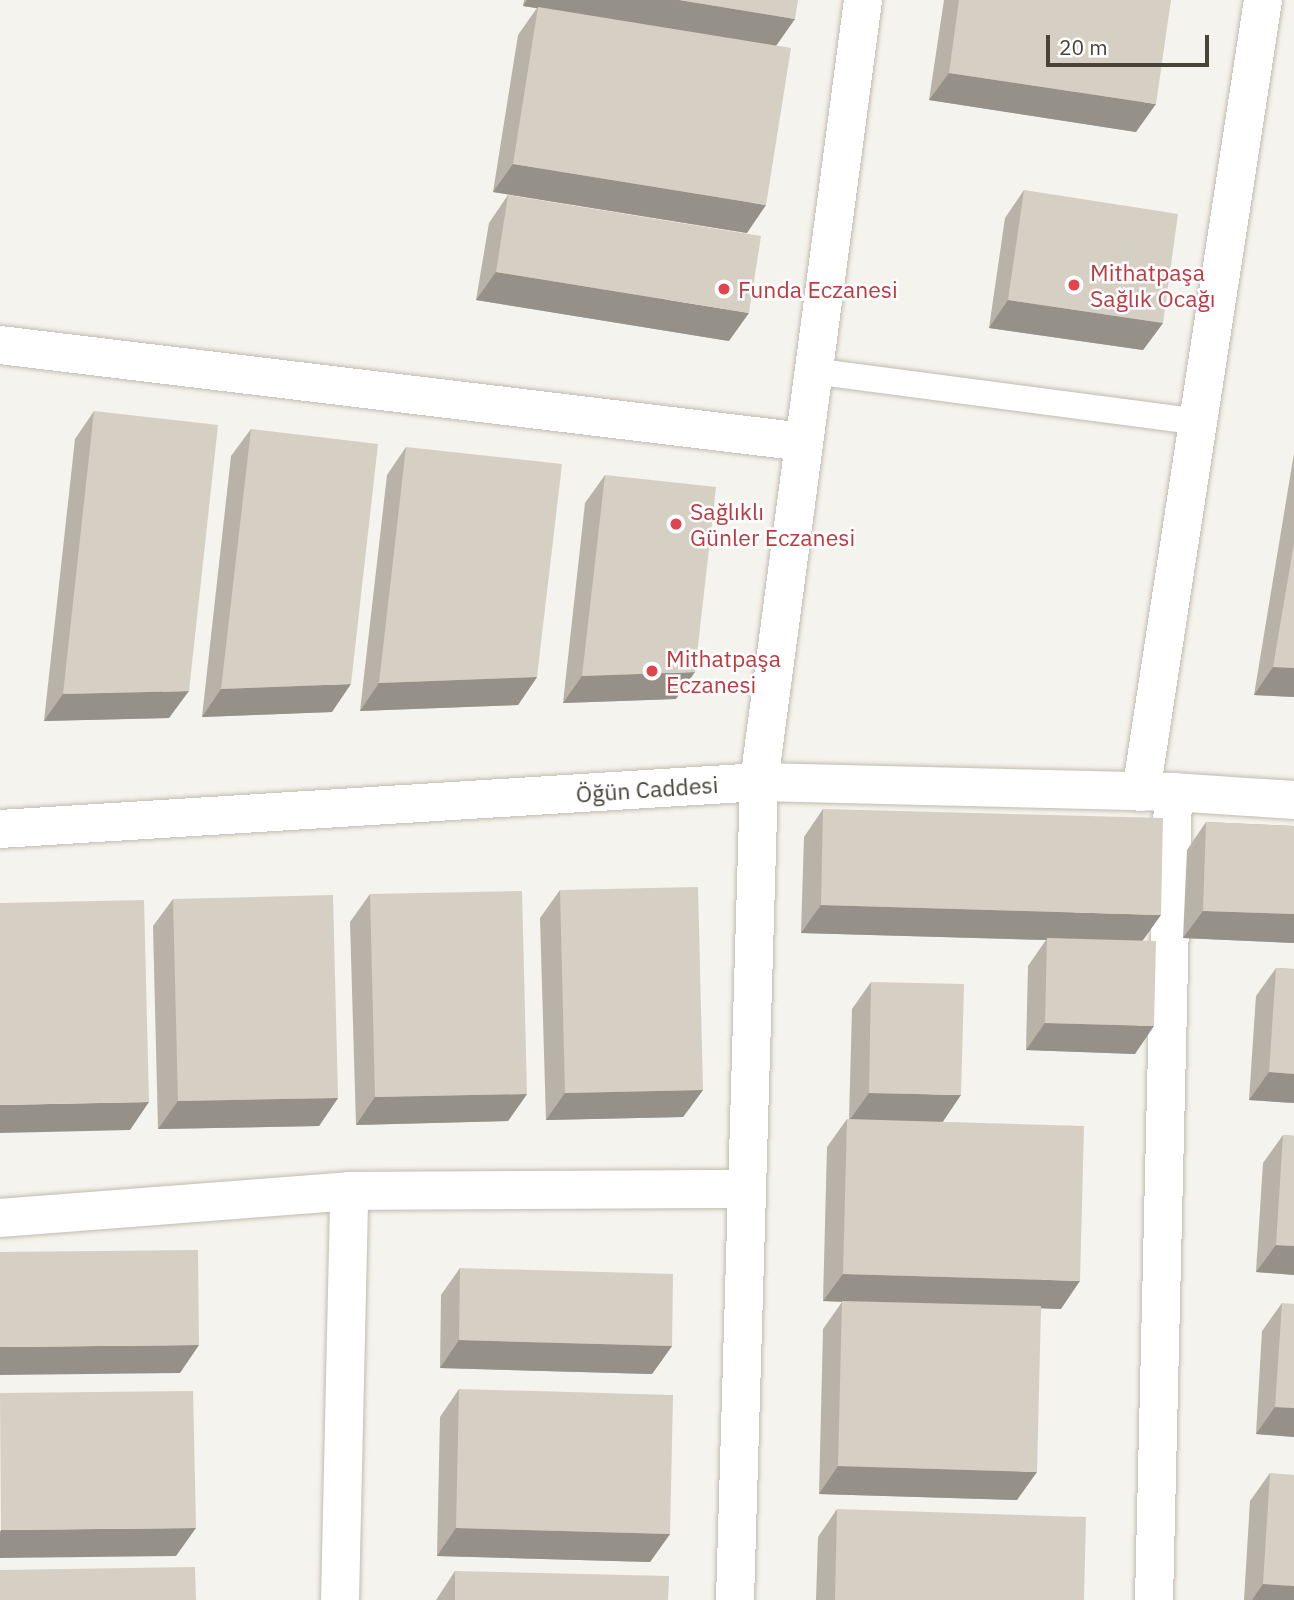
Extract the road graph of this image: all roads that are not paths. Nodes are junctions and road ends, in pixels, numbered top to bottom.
1 (863, 0) edge
2 (1263, 0) edge
3 (0, 345) edge
4 (813, 371) junction
5 (1198, 422) junction
6 (804, 442) junction
7 (759, 782) junction
8 (1157, 792) junction
9 (1294, 800) edge
10 (0, 829) edge
11 (747, 1189) junction
12 (349, 1191) junction
13 (0, 1218) edge
14 (340, 1600) edge
15 (735, 1600) edge
16 (1154, 1600) edge

1 - 4 street
2 - 5 street
3 - 6 street
4 - 5 lane
4 - 6 street
5 - 8 street
6 - 7 street
7 - 8 street, Öğün Caddesi
7 - 10 street, Öğün Caddesi
7 - 11 street
8 - 9 street, Öğün Caddesi
8 - 16 street
11 - 12 street
11 - 15 street
12 - 13 street
12 - 14 street

